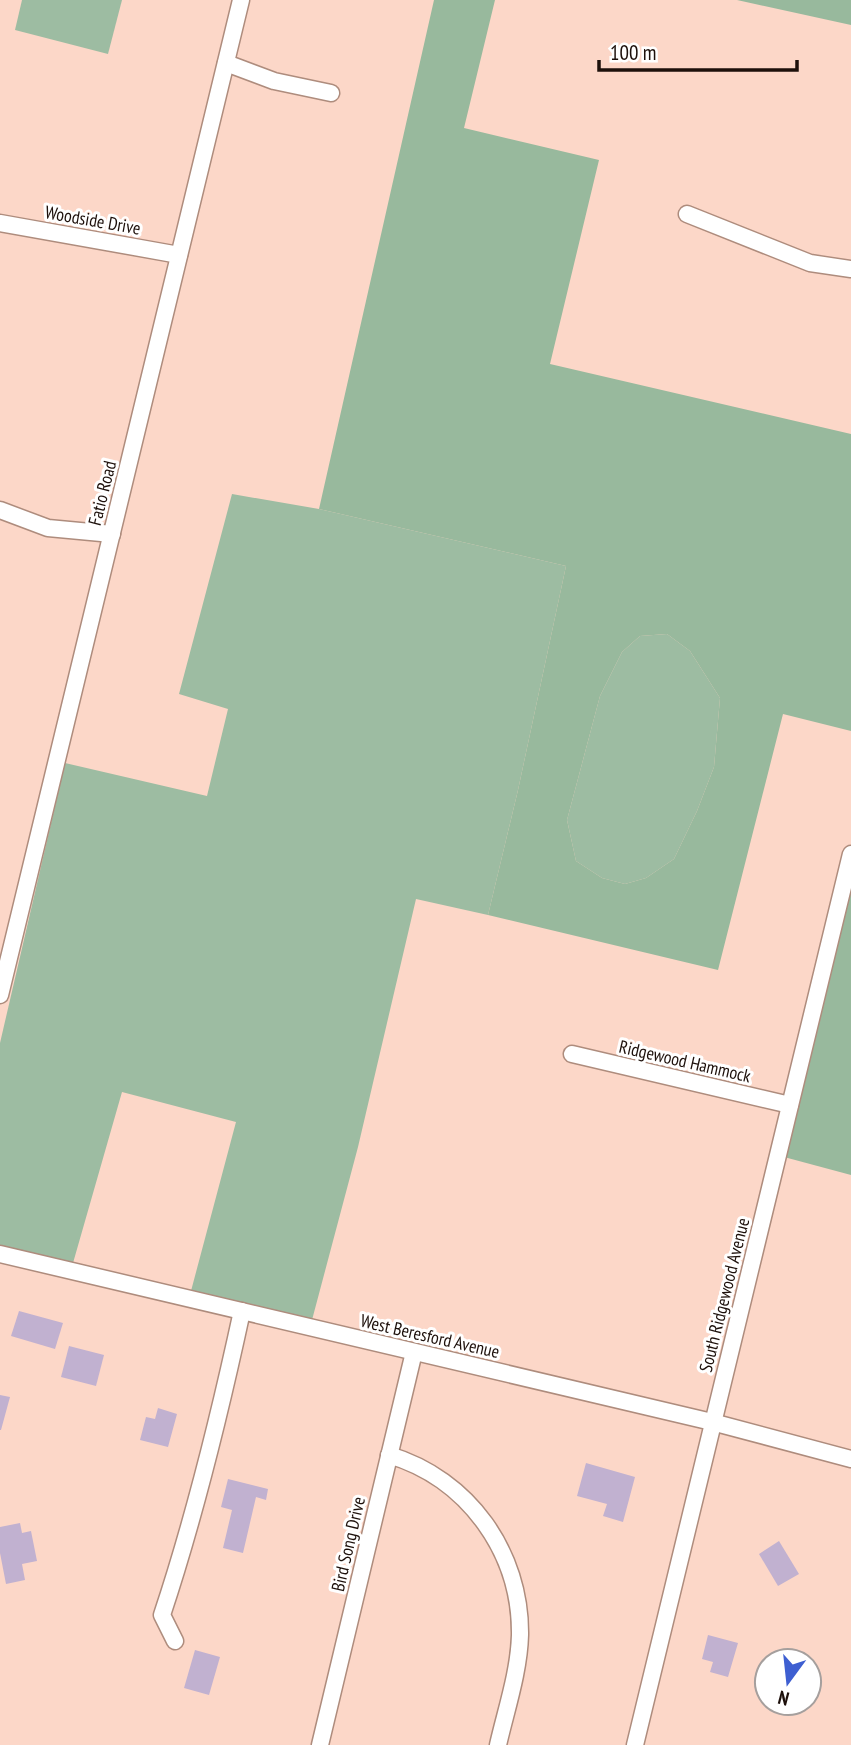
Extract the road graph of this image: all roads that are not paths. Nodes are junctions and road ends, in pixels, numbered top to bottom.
1 (241, 0) edge
2 (226, 63) junction
3 (331, 93) dead end
4 (687, 214) dead end
5 (0, 223) edge
6 (179, 255) junction
7 (851, 269) edge
8 (0, 510) edge
9 (112, 534) junction
10 (851, 854) edge
11 (0, 995) edge
12 (572, 1054) dead end
13 (790, 1105) junction
14 (0, 1254) edge
15 (242, 1311) junction
16 (414, 1352) junction
17 (712, 1422) junction
18 (389, 1455) junction
19 (851, 1459) edge
20 (175, 1641) dead end
21 (320, 1745) edge
22 (498, 1745) edge
23 (635, 1745) edge

1 - 2 street, Fatio Road
2 - 3 street
2 - 6 street, Fatio Road
4 - 7 street
5 - 6 street, Woodside Drive
6 - 9 street, Fatio Road
8 - 9 street
9 - 11 street, Fatio Road
10 - 13 street, South Ridgewood Avenue
12 - 13 street, Ridgewood Hammock
13 - 17 street, South Ridgewood Avenue
14 - 15 street, West Beresford Avenue
15 - 16 street, West Beresford Avenue
15 - 20 street
16 - 17 street, West Beresford Avenue
16 - 18 street, Bird Song Drive
17 - 19 street, West Beresford Avenue
17 - 23 street, South Ridgewood Avenue
18 - 21 street, Bird Song Drive
18 - 22 street

